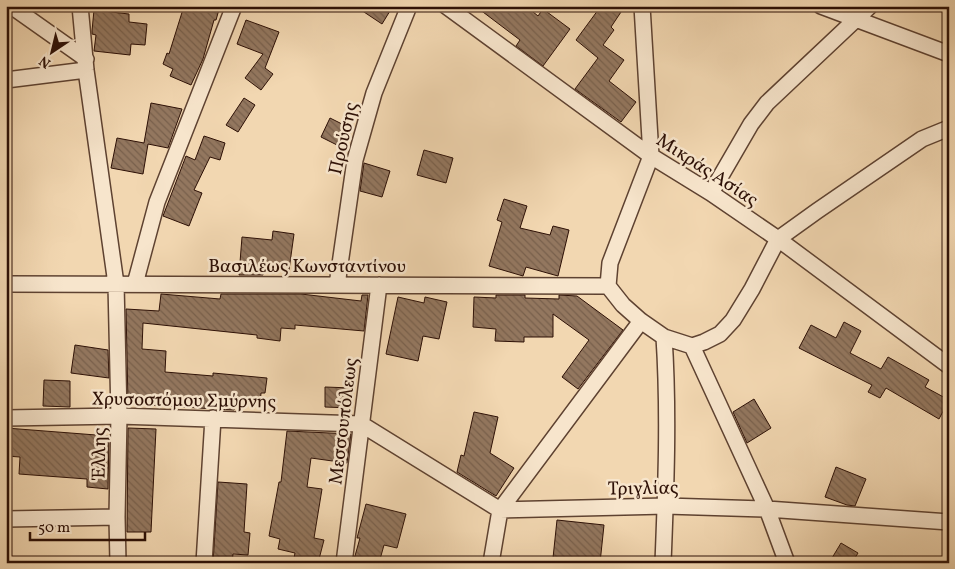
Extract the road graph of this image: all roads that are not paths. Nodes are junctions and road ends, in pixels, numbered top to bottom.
1 (11, 6) edge
2 (80, 6) edge
3 (234, 6) edge
4 (409, 6) edge
5 (446, 6) edge
6 (642, 6) edge
7 (822, 6) edge
8 (870, 6) edge
9 (857, 19) junction
10 (949, 54) edge
11 (86, 64) junction
12 (6, 80) edge
13 (949, 128) edge
14 (651, 156) junction
15 (711, 193) junction
16 (778, 240) junction
17 (6, 284) edge
18 (116, 284) junction
19 (135, 284) junction
20 (338, 285) junction
21 (380, 285) junction
22 (608, 286) junction
23 (641, 321) junction
24 (664, 337) junction
25 (692, 346) junction
26 (949, 366) edge
27 (119, 416) junction
28 (6, 418) edge
29 (213, 418) junction
30 (362, 424) junction
31 (666, 506) junction
32 (767, 509) junction
33 (500, 510) junction
34 (117, 517) junction
35 (6, 519) edge
36 (949, 522) edge
37 (118, 563) edge
38 (204, 563) edge
39 (344, 563) edge
40 (491, 563) edge
41 (664, 563) edge
42 (787, 563) edge

1 - 11 street
2 - 11 street, Έλλης
3 - 19 street
4 - 20 street, Προύσης
5 - 14 street, Μικράς Ασίας
6 - 14 street
7 - 9 street
8 - 9 street
9 - 10 street
9 - 15 street
11 - 12 street
11 - 18 street, Έλλης
13 - 16 street
14 - 15 street, Μικράς Ασίας
14 - 22 street
15 - 16 street, Μικράς Ασίας
16 - 25 street
16 - 26 street, Μικράς Ασίας
17 - 18 street, Βασιλέως Κωνσταντίνου
18 - 19 street, Βασιλέως Κωνσταντίνου
18 - 27 street, Έλλης
19 - 20 street, Βασιλέως Κωνσταντίνου
20 - 21 street, Βασιλέως Κωνσταντίνου
21 - 22 street, Βασιλέως Κωνσταντίνου
21 - 30 street, Μεσσουπόλεως
22 - 23 street
23 - 24 street
23 - 33 street
24 - 25 street
24 - 31 street
25 - 32 street
27 - 28 street, Χρυσοστόμου Σμύρνης
27 - 29 street, Χρυσοστόμου Σμύρνης
27 - 34 street, Έλλης
29 - 30 street, Χρυσοστόμου Σμύρνης
29 - 38 street
30 - 33 street
30 - 39 street, Μεσσουπόλεως
31 - 32 street, Τριγλίας
31 - 33 street, Τριγλίας
31 - 41 street
32 - 36 street, Τριγλίας
32 - 42 street
33 - 40 street
34 - 35 street
34 - 37 street, Έλλης

